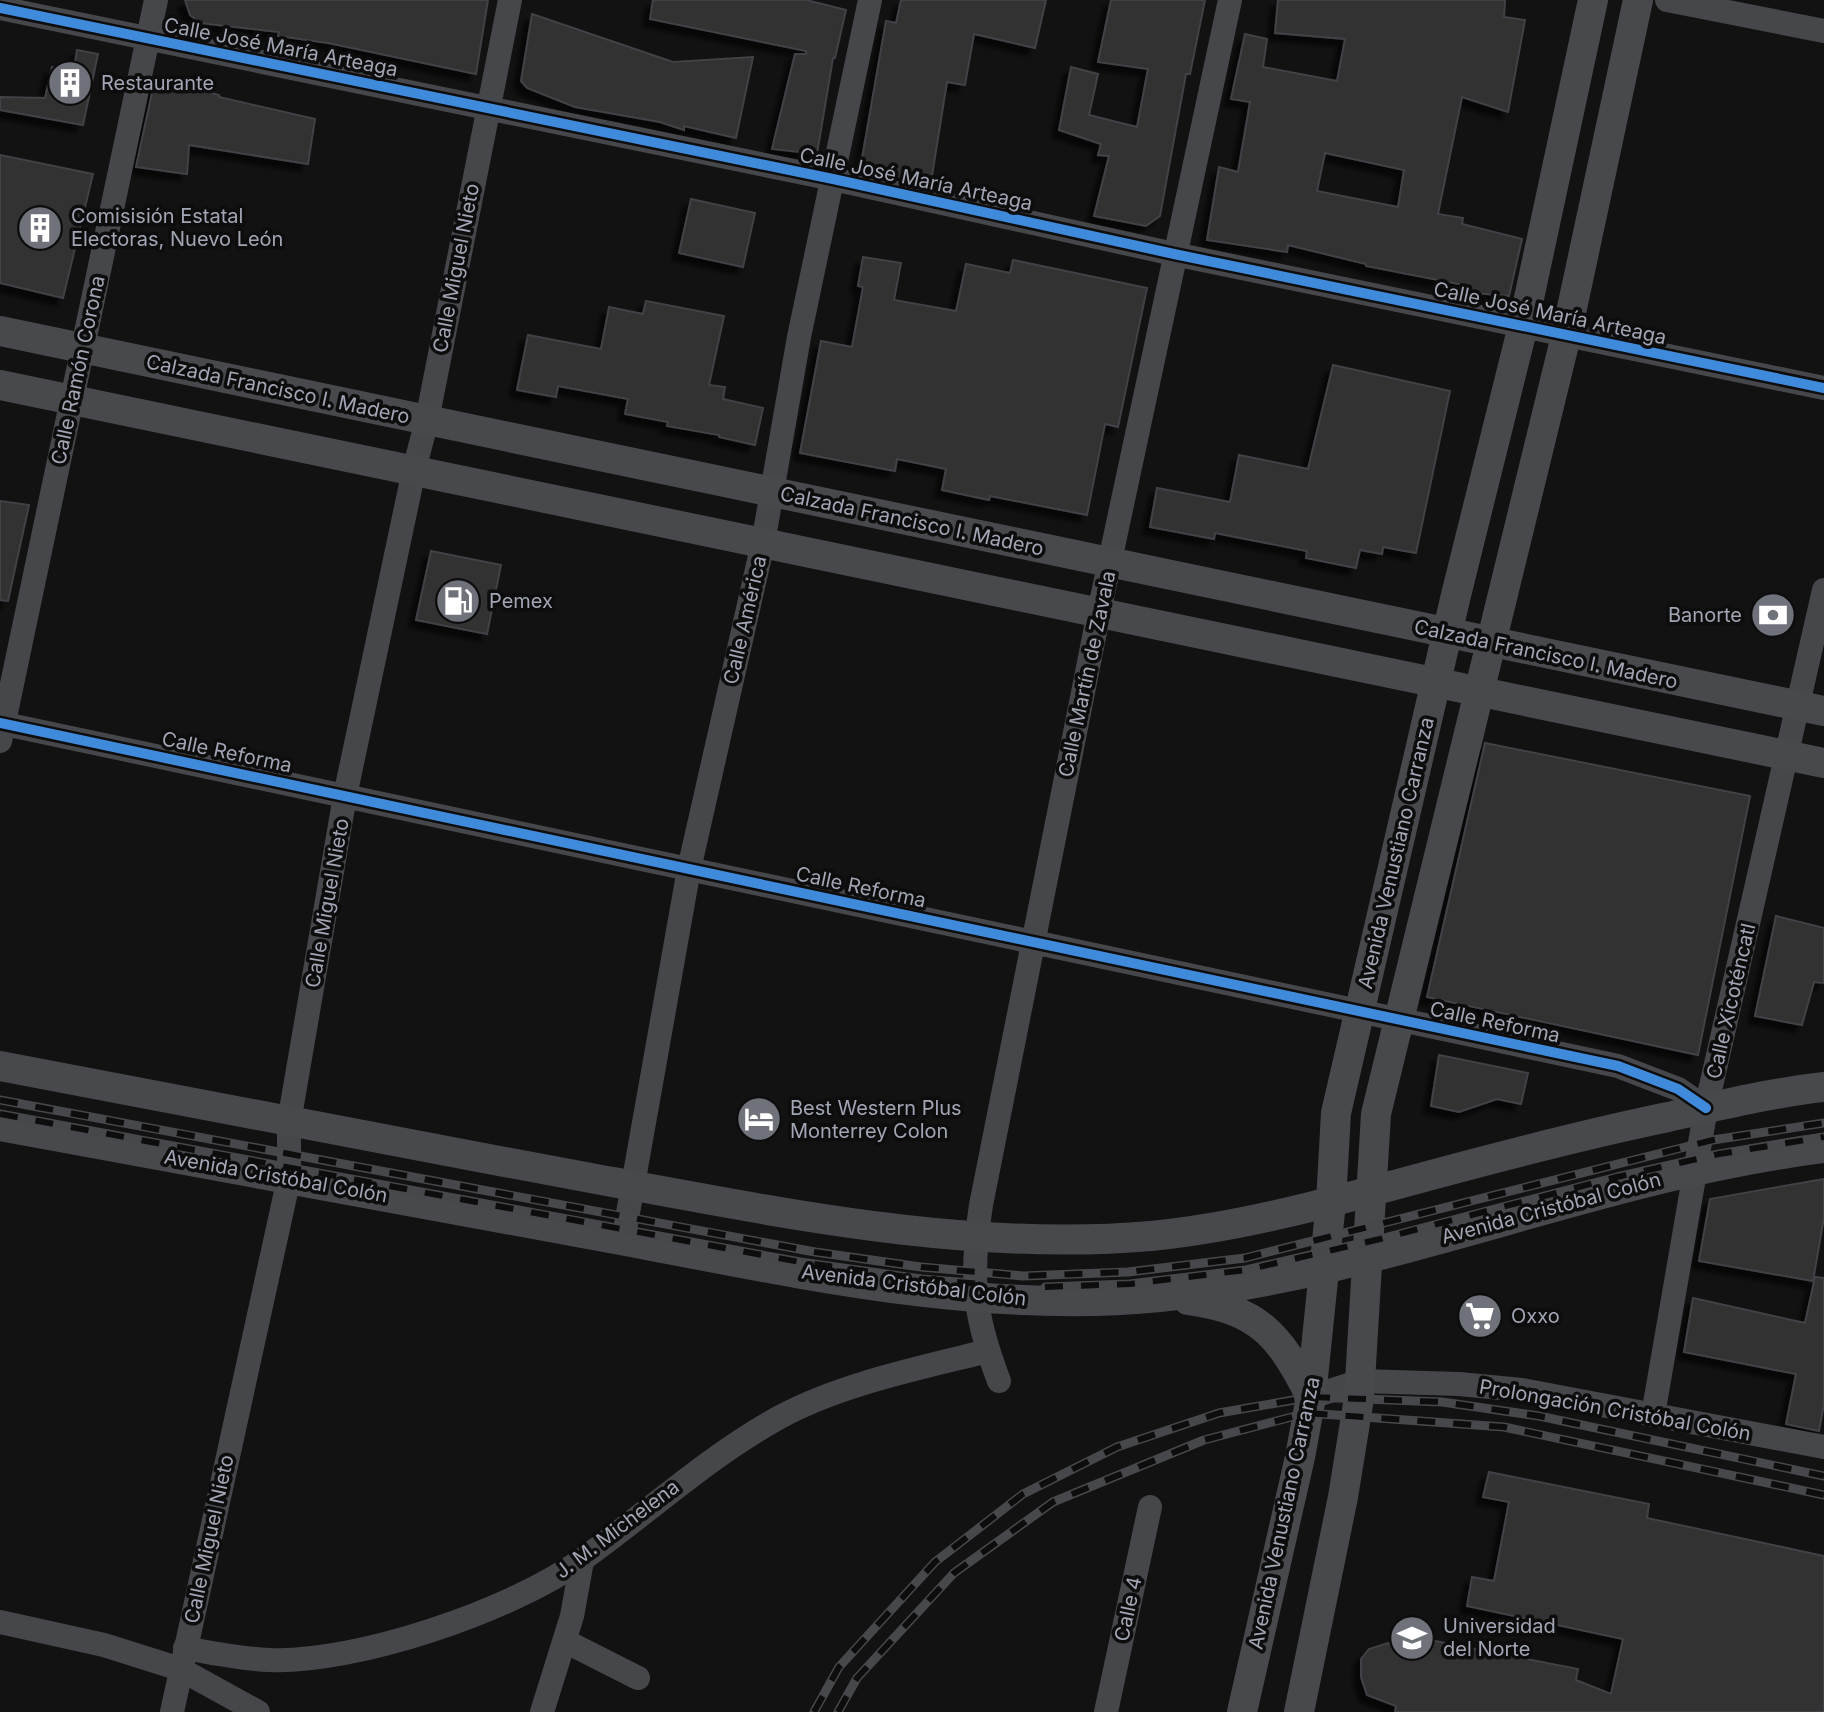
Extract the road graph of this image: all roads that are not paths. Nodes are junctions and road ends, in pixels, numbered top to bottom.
1 (156, 0) edge
2 (510, 0) edge
3 (870, 0) edge
4 (1230, 0) edge
5 (1593, 0) edge
6 (1638, 0) edge
7 (1667, 0) edge
8 (0, 8) edge
9 (1824, 31) edge
10 (148, 39) junction
11 (487, 107) junction
12 (833, 179) junction
13 (1174, 254) junction
14 (1523, 326) junction
15 (0, 331) edge
16 (1566, 336) junction
17 (83, 348) junction
18 (0, 385) edge
19 (1824, 388) edge
20 (72, 400) junction
21 (427, 420) junction
22 (414, 470) junction
23 (772, 492) junction
24 (763, 543) junction
25 (1111, 563) junction
26 (1824, 590) edge
27 (1099, 612) junction
28 (1447, 633) junction
29 (1492, 643) junction
30 (1436, 682) junction
31 (1480, 692) junction
32 (1811, 709) edge
33 (1, 729) edge
34 (1787, 755) junction
35 (1824, 763) edge
36 (345, 796) junction
37 (689, 869) junction
38 (1032, 942) junction
39 (1359, 1011) junction
40 (1399, 1020) junction
41 (0, 1066) edge
42 (1824, 1087) edge
43 (1706, 1108) junction
44 (289, 1122) junction
45 (0, 1126) edge
46 (1824, 1148) edge
47 (1695, 1171) junction
48 (289, 1178) junction
49 (633, 1185) junction
50 (1372, 1191) junction
51 (1331, 1202) junction
52 (976, 1238) junction
53 (623, 1241) junction
54 (1368, 1258) junction
55 (1324, 1268) junction
56 (974, 1296) junction
57 (1158, 1297) junction
58 (988, 1351) junction
59 (999, 1381) dead end
60 (1361, 1381) junction
61 (1311, 1397) junction
62 (1653, 1415) junction
63 (1824, 1447) edge
64 (1150, 1507) dead end
65 (582, 1561) junction
66 (0, 1622) edge
67 (565, 1641) junction
68 (182, 1659) junction
69 (638, 1678) dead end
70 (172, 1712) edge
71 (258, 1712) edge
72 (542, 1712) edge
73 (1106, 1712) edge
74 (1242, 1712) edge
75 (1299, 1712) edge

1 - 10 street, Calle Ramón Corona
2 - 11 street, Calle Miguel Nieto
3 - 12 street, Calle América
4 - 13 street, Calle Martín de Zavala
5 - 14 main road, Avenida Venustiano Carranza
6 - 16 main road, Avenida Venustiano Carranza
7 - 9 street
8 - 10 street, Calle José María Arteaga
10 - 11 street, Calle José María Arteaga
10 - 17 street, Calle Ramón Corona
11 - 12 street, Calle José María Arteaga
11 - 21 street, Calle Miguel Nieto
12 - 13 street, Calle José María Arteaga
12 - 23 street, Calle América
13 - 14 street, Calle José María Arteaga
13 - 25 street, Calle Martín de Zavala
14 - 16 street, Calle José María Arteaga
14 - 28 main road, Avenida Venustiano Carranza
15 - 17 main road, Calzada Francisco I. Madero
16 - 19 street, Calle José María Arteaga
16 - 29 main road, Avenida Venustiano Carranza
17 - 20 street, Calle Ramón Corona
17 - 21 main road, Calzada Francisco I. Madero
18 - 20 main road
20 - 22 main road
20 - 33 street, Calle Ramón Corona
21 - 22 street, Calle Miguel Nieto
21 - 23 main road, Calzada Francisco I. Madero
22 - 24 main road
22 - 36 street, Calle Miguel Nieto
23 - 24 street, Calle América
23 - 25 main road, Calzada Francisco I. Madero
24 - 27 main road
24 - 37 street, Calle América
25 - 27 street, Calle Martín de Zavala
25 - 28 main road, Calzada Francisco I. Madero
26 - 32 street, Calle Xicoténcatl
27 - 30 main road
27 - 38 street, Calle Martín de Zavala
28 - 29 main road, Calzada Francisco I. Madero
28 - 30 main road, Avenida Venustiano Carranza
29 - 31 main road, Avenida Venustiano Carranza
29 - 32 main road, Calzada Francisco I. Madero
30 - 31 main road
30 - 39 main road, Avenida Venustiano Carranza
31 - 34 main road
31 - 40 main road, Avenida Venustiano Carranza
32 - 34 street, Calle Xicoténcatl
33 - 36 street, Calle Reforma
34 - 35 main road
34 - 43 street, Calle Xicoténcatl
36 - 37 street, Calle Reforma
36 - 44 street, Calle Miguel Nieto
37 - 38 street, Calle Reforma
37 - 49 street, Calle América
38 - 39 street, Calle Reforma
38 - 52 street, Calle Martín de Zavala
39 - 40 street, Calle Reforma
39 - 51 main road, Avenida Venustiano Carranza
40 - 43 street, Calle Reforma
40 - 50 main road, Avenida Venustiano Carranza
41 - 44 main road
42 - 43 main road
43 - 47 street, Calle Xicoténcatl
43 - 50 main road
44 - 48 street, Calle Miguel Nieto
44 - 49 main road
45 - 48 main road, Avenida Cristóbal Colón
46 - 47 main road, Avenida Cristóbal Colón
47 - 54 main road, Avenida Cristóbal Colón
47 - 62 street, Calle Xicoténcatl
48 - 53 main road, Avenida Cristóbal Colón
48 - 68 street, Calle Miguel Nieto
49 - 52 main road
49 - 53 street, Calle América
50 - 51 main road
50 - 54 main road, Avenida Venustiano Carranza
51 - 52 main road
51 - 55 main road, Avenida Venustiano Carranza
52 - 56 street, Calle Martín de Zavala
53 - 56 main road, Avenida Cristóbal Colón
54 - 55 main road, Avenida Cristóbal Colón
54 - 60 main road, Avenida Venustiano Carranza
55 - 57 main road, Avenida Cristóbal Colón
55 - 61 main road, Avenida Venustiano Carranza
56 - 57 main road, Avenida Cristóbal Colón
56 - 58 street, Calle Martín de Zavala
57 - 61 main road
58 - 59 street, Calle Martín de Zavala
58 - 65 street, J. M. Michelena
60 - 61 street, Prolongación Cristóbal Colón
60 - 62 street, Prolongación Cristóbal Colón
60 - 75 main road, Avenida Venustiano Carranza
61 - 74 main road, Avenida Venustiano Carranza
62 - 63 street, Prolongación Cristóbal Colón
64 - 73 street, Calle 4
65 - 67 street
65 - 68 street, J. M. Michelena
66 - 68 street
67 - 69 street
67 - 72 street
68 - 70 street, Calle Miguel Nieto
68 - 71 street

